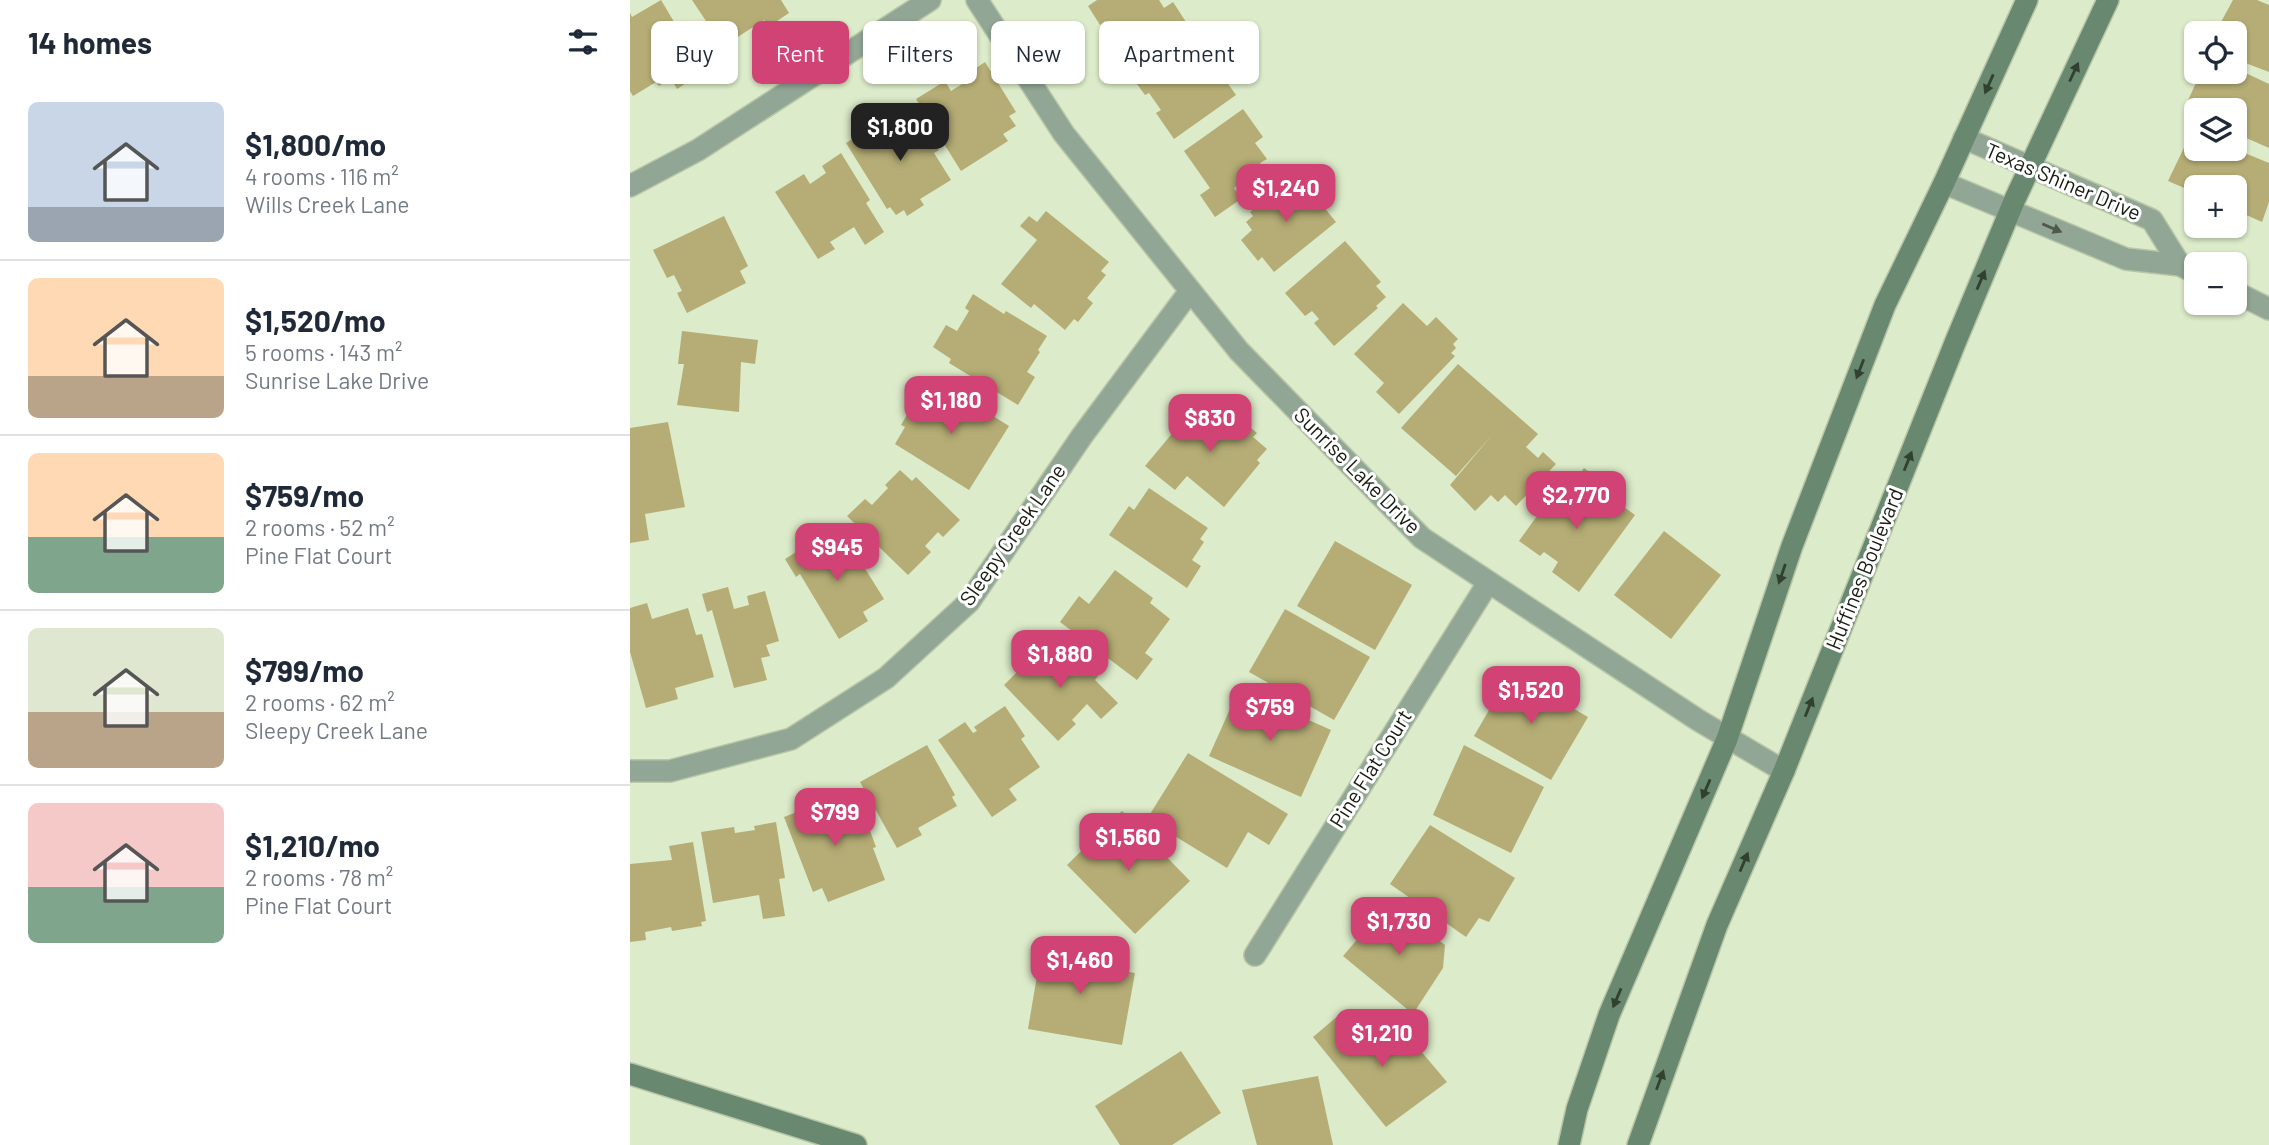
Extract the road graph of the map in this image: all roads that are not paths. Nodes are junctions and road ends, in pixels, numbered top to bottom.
1 (930, 0) edge
2 (977, 0) edge
3 (2027, 0) edge
4 (2108, 0) edge
5 (1964, 138) junction
6 (2030, 168) junction
7 (1944, 183) junction
8 (630, 186) edge
9 (2010, 211) junction
10 (2184, 264) edge
11 (2184, 268) edge
12 (1190, 291) junction
13 (2247, 298) edge
14 (2269, 309) edge
15 (1488, 583) junction
16 (1727, 739) junction
17 (630, 771) edge
18 (1784, 771) junction
19 (1255, 955) dead end
20 (630, 1074) edge
21 (856, 1145) edge
22 (1569, 1145) edge
23 (1638, 1145) edge

1 - 8 street
2 - 12 street, Sunrise Lake Drive
3 -> 5 main road
6 -> 4 main road, Huffines Boulevard
5 - 6 street, Texas Shiner Drive
5 - 7 main road
6 - 9 main road, Huffines Boulevard
6 - 10 street, Texas Shiner Drive
7 - 9 street, Texas Shiner Drive
7 -> 16 main road
9 -> 11 street, Texas Shiner Drive
18 -> 9 main road, Huffines Boulevard
12 - 15 street, Sunrise Lake Drive
12 - 17 street, Sleepy Creek Lane
13 - 14 street
15 - 16 street, Sunrise Lake Drive
15 - 19 street, Pine Flat Court
16 - 18 street, Sunrise Lake Drive
16 -> 22 main road
23 -> 18 main road, Huffines Boulevard
20 - 21 main road

